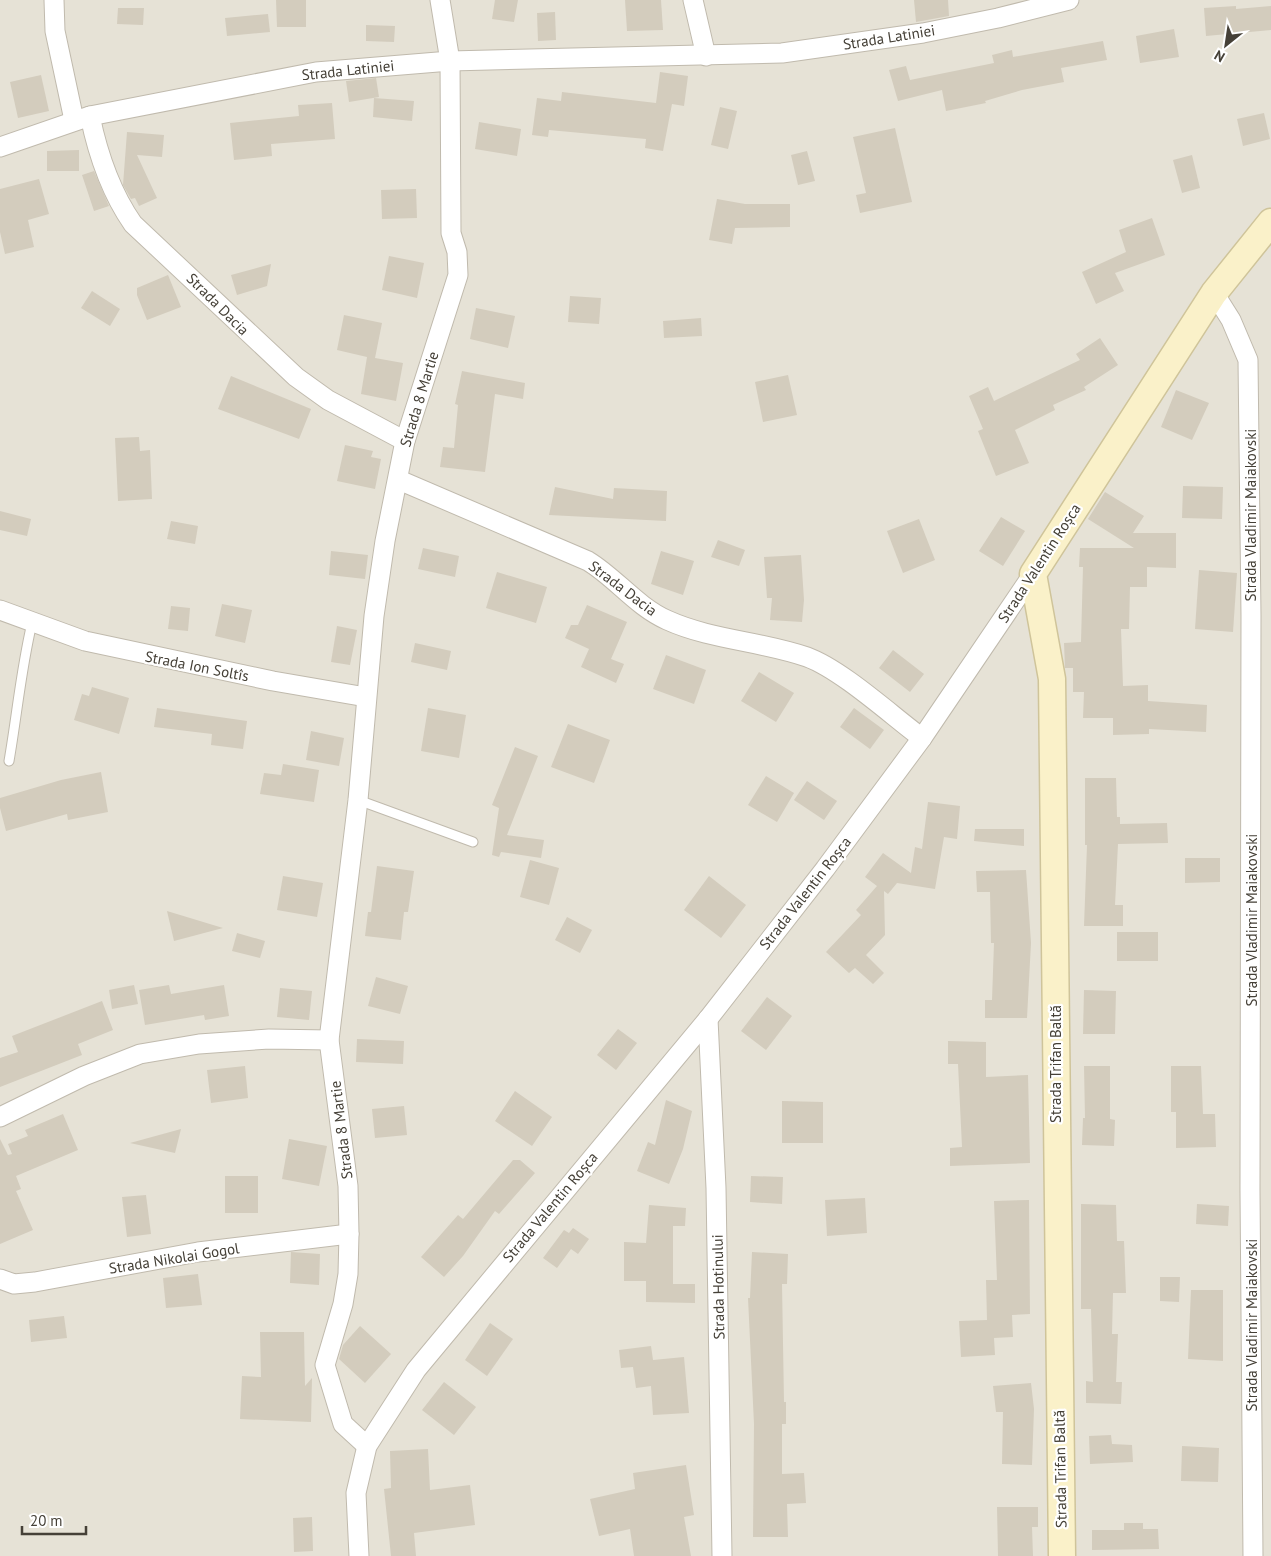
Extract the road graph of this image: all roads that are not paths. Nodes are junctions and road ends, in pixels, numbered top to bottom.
1 (54, 0) edge
2 (440, 0) edge
3 (693, 0) edge
4 (1069, 0) edge
5 (706, 56) junction
6 (450, 61) junction
7 (82, 118) junction
8 (0, 148) edge
9 (1271, 222) edge
10 (1214, 292) junction
11 (405, 441) junction
12 (399, 480) junction
13 (1033, 574) junction
14 (0, 610) edge
15 (32, 623) junction
16 (366, 697) junction
17 (922, 738) junction
18 (9, 761) dead end
19 (358, 800) junction
20 (473, 842) dead end
21 (708, 1019) junction
22 (329, 1040) junction
23 (0, 1117) edge
24 (349, 1234) junction
25 (0, 1279) edge
26 (367, 1446) junction
27 (359, 1556) edge
28 (722, 1556) edge
29 (1062, 1556) edge
30 (1253, 1556) edge

1 - 7 street, Strada Dacia
2 - 6 street, Strada 8 Martie
3 - 5 street
4 - 5 street, Strada Latiniei
5 - 6 street, Strada Latiniei
6 - 7 street, Strada Latiniei
6 - 11 street, Strada 8 Martie
7 - 8 street, Strada Latiniei
7 - 11 street, Strada Dacia
9 - 10 main road, Strada Valentin Roșca
10 - 13 main road, Strada Valentin Roșca
10 - 30 street, Strada Vladimir Maiakovski
11 - 12 street, Strada 8 Martie
12 - 16 street, Strada 8 Martie
12 - 17 street, Strada Dacia
13 - 17 street, Strada Valentin Roșca
13 - 29 main road, Strada Trifan Baltă
14 - 15 street, Strada Ion Soltîs
15 - 16 street, Strada Ion Soltîs
15 - 18 lane
16 - 19 street, Strada 8 Martie
17 - 21 street, Strada Valentin Roșca
19 - 20 lane
19 - 22 street, Strada 8 Martie
21 - 26 street, Strada Valentin Roșca
21 - 28 street, Strada Hotinului
22 - 23 street
22 - 24 street, Strada 8 Martie
24 - 25 street, Strada Nikolai Gogol
24 - 26 street, Strada 8 Martie
26 - 27 street, Strada Valentin Roșca

